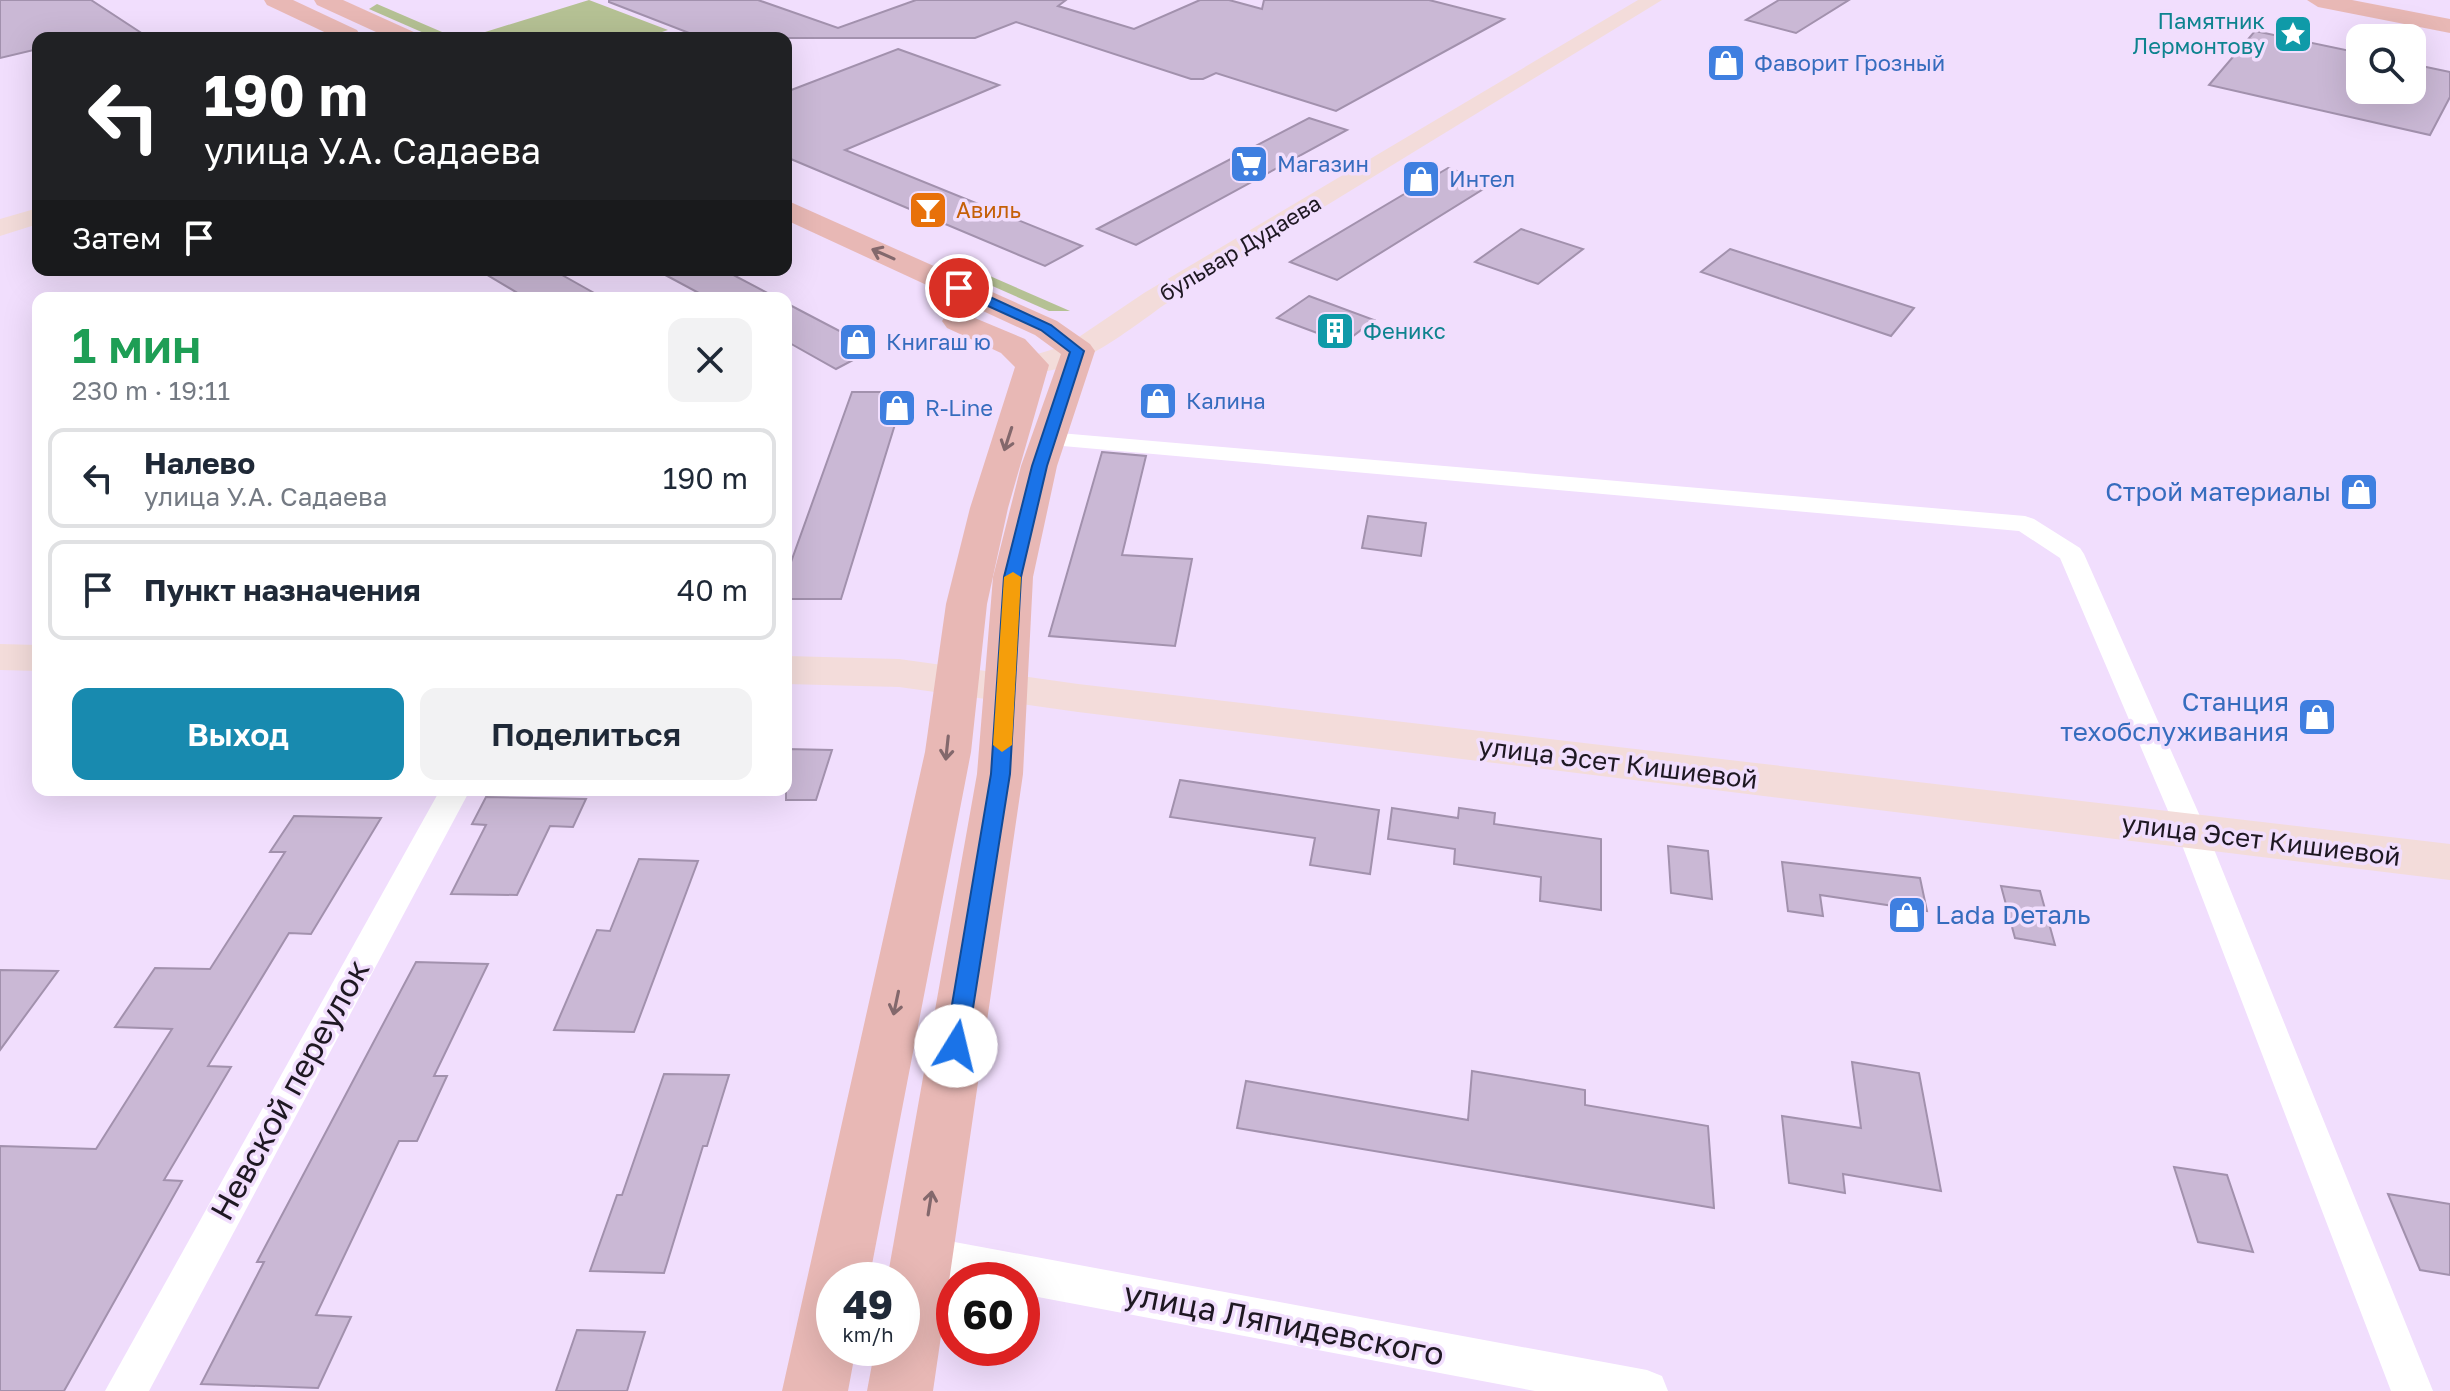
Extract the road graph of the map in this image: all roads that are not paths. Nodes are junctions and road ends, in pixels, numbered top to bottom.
1 (275, 0) edge
2 (325, 0) edge
3 (1652, 0) edge
4 (2318, 0) edge
5 (2364, 0) edge
6 (2450, 17) edge
7 (2450, 26) edge
8 (343, 32) edge
9 (395, 32) edge
10 (792, 212) edge
11 (32, 218) edge
12 (0, 228) edge
13 (792, 243) edge
14 (1078, 351) junction
15 (1032, 365) junction
16 (1048, 439) junction
17 (0, 657) edge
18 (32, 658) edge
19 (792, 670) edge
20 (952, 681) junction
21 (1007, 689) junction
22 (452, 796) edge
23 (2192, 832) junction
24 (2450, 862) edge
25 (922, 1256) junction
26 (842, 1262) edge
27 (820, 1366) edge
28 (126, 1391) edge
29 (815, 1391) edge
30 (900, 1391) edge
31 (1647, 1391) edge
32 (2412, 1391) edge

1 - 8 main road
2 - 9 main road
3 - 14 main road, бульвар Дудаева
4 - 7 main road
5 - 6 main road
14 -> 10 main road
11 - 12 main road
13 - 15 main road
14 - 15 main road, бульвар Дудаева
14 - 16 main road
15 -> 20 main road
16 - 21 main road
16 - 23 street
17 - 18 main road
19 - 20 main road, улица Эсет Кишиевой
20 - 21 main road, улица Эсет Кишиевой
20 -> 26 main road
21 - 23 main road, улица Эсет Кишиевой
25 -> 21 main road
22 - 28 street, Невской переулок
23 - 24 main road, улица Эсет Кишиевой
23 - 32 street
25 - 30 main road
25 - 31 street, улица Ляпидевского
27 - 29 main road

